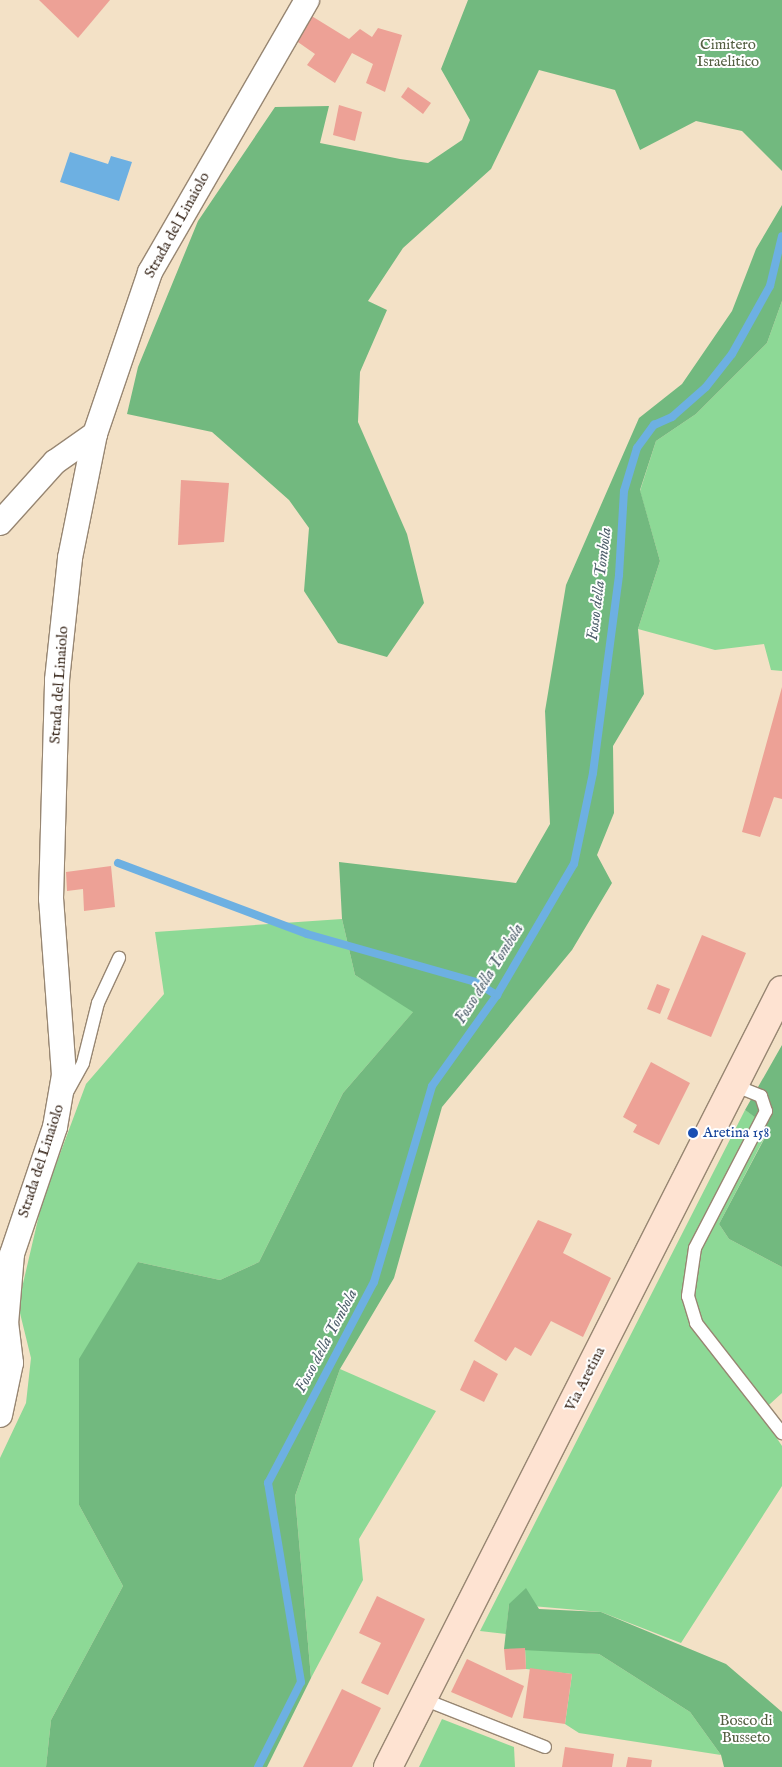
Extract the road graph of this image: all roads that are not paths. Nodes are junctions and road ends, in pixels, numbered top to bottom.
1 (307, 0) edge
2 (95, 434) junction
3 (0, 523) edge
4 (119, 958) dead end
5 (782, 990) edge
6 (736, 1086) junction
7 (61, 1100) junction
8 (0, 1415) edge
9 (782, 1434) edge
10 (423, 1699) junction
11 (545, 1747) dead end
12 (388, 1767) edge

1 - 2 street, Strada del Linaiolo
2 - 3 street
2 - 7 street, Strada del Linaiolo
4 - 7 lane
5 - 6 main road, Via Aretina
6 - 9 lane
6 - 10 main road, Via Aretina
7 - 8 street, Strada del Linaiolo
10 - 11 lane
10 - 12 main road, Via Aretina

